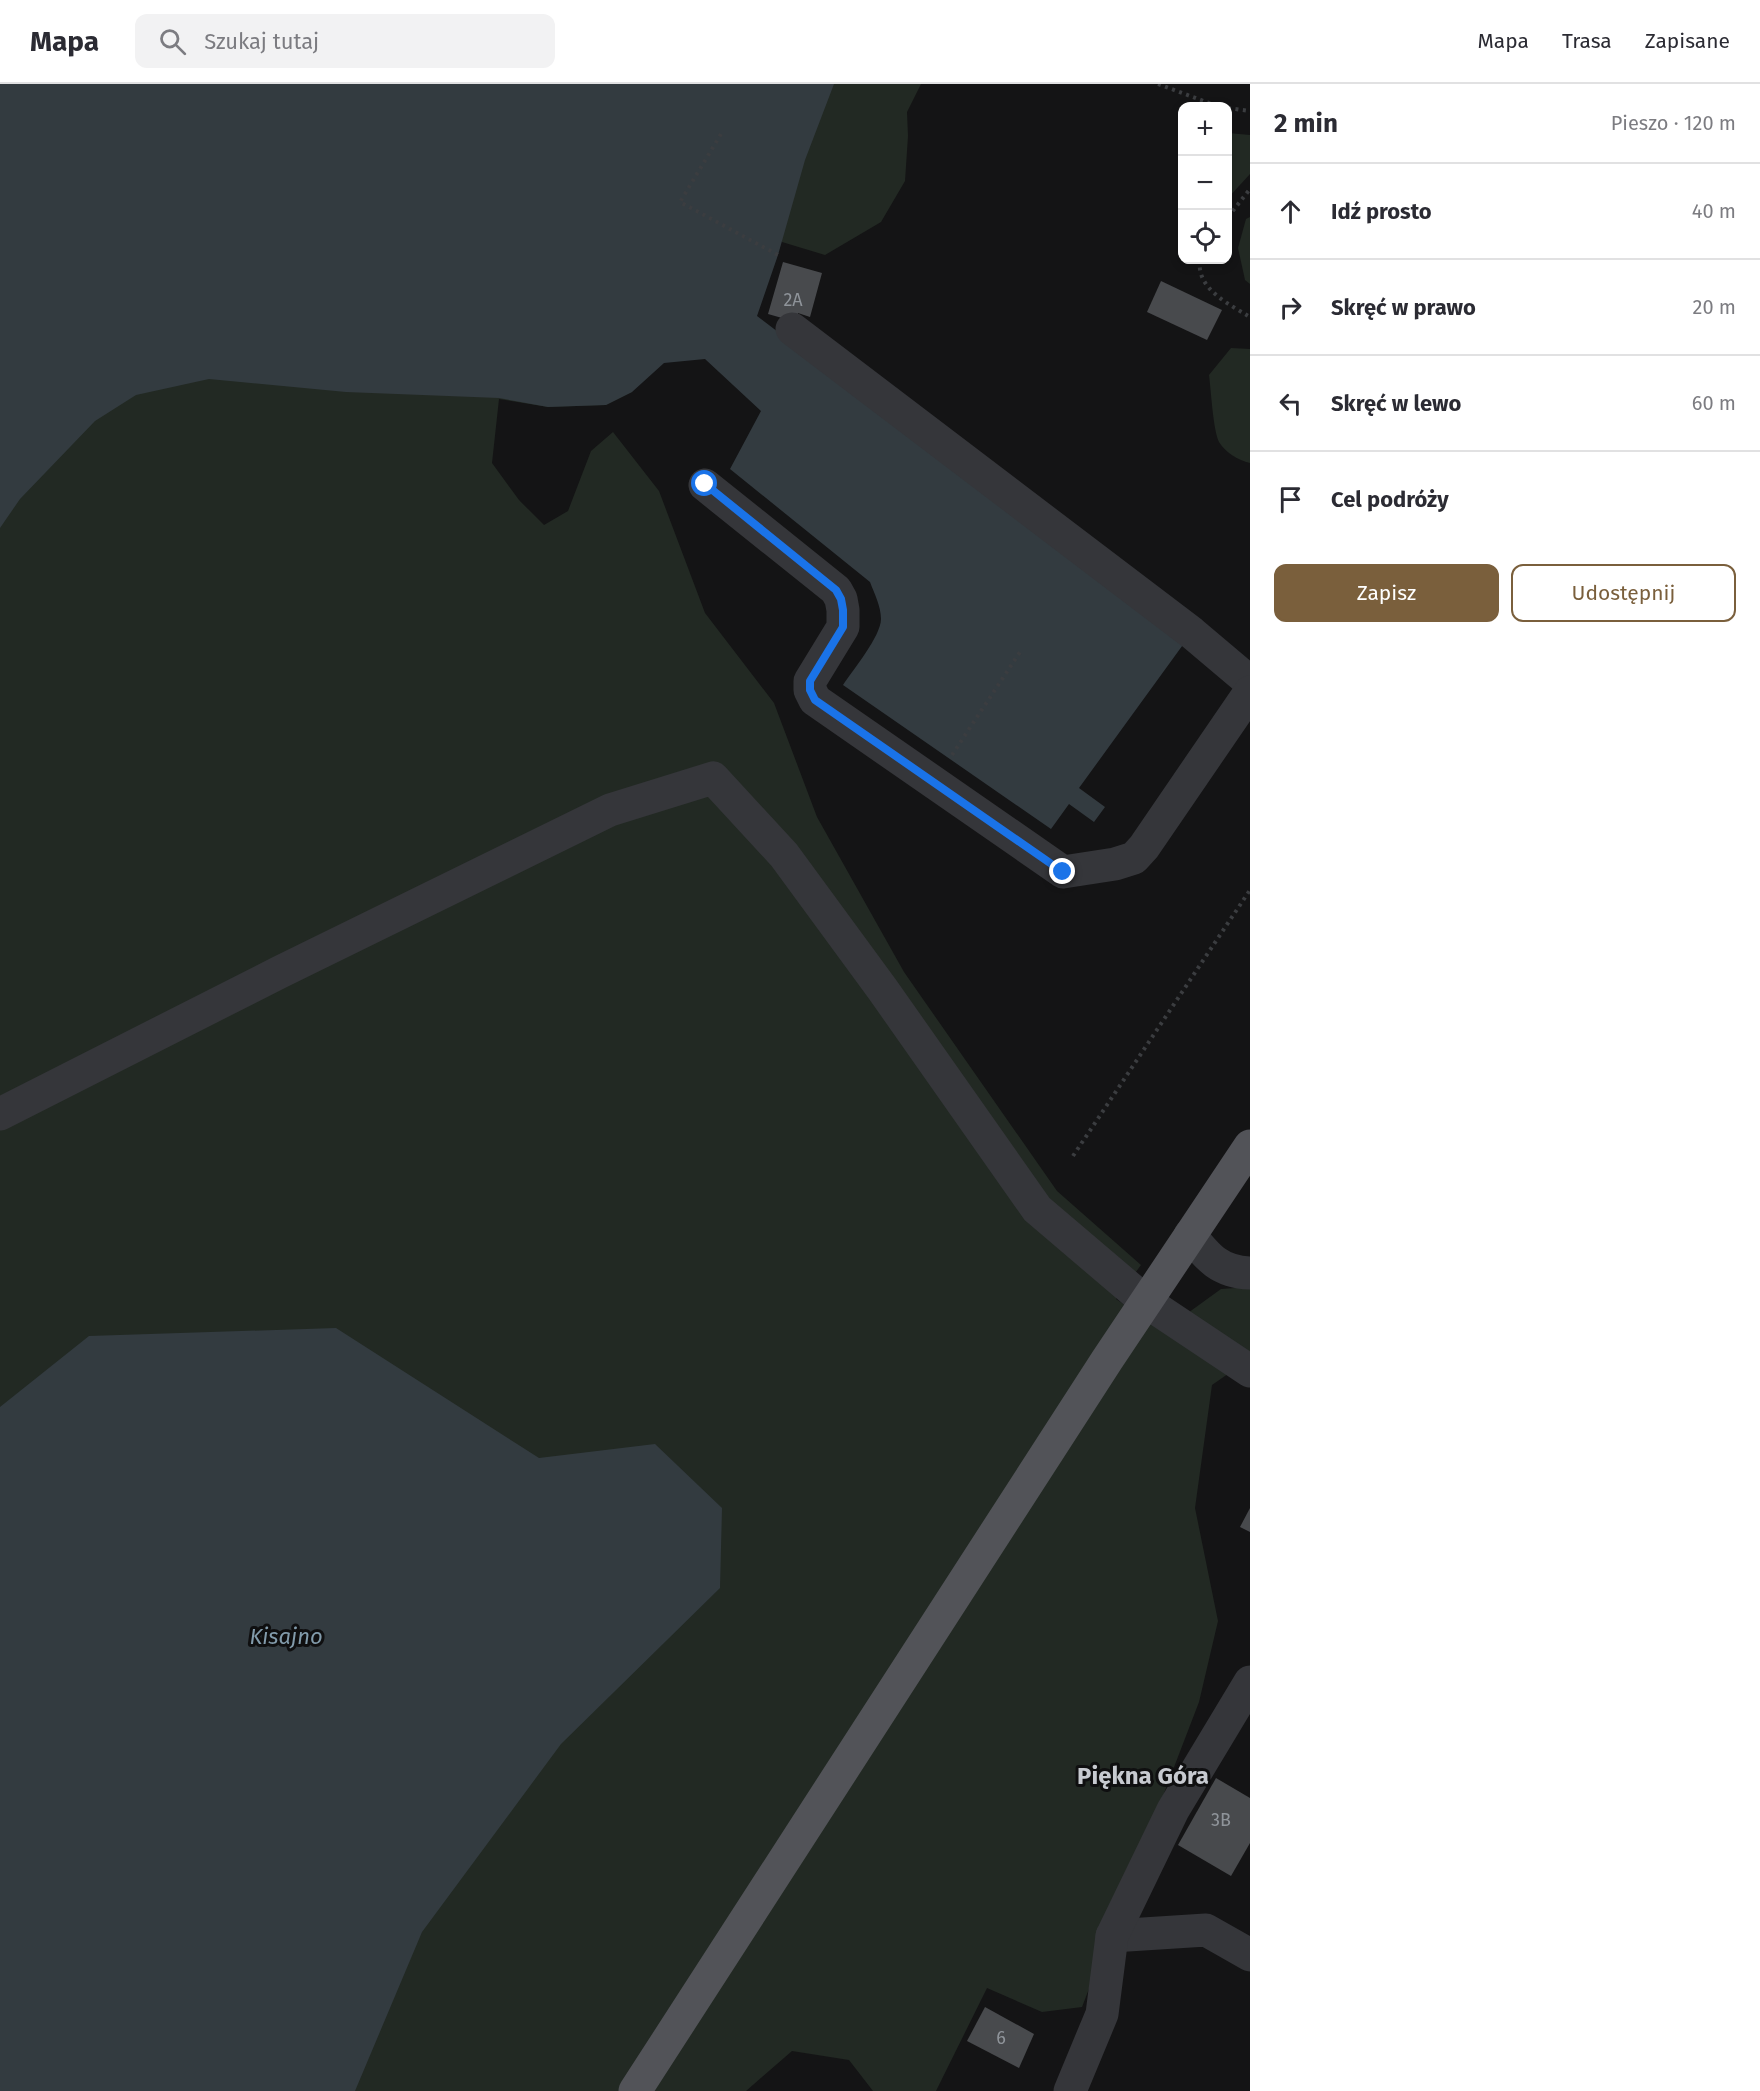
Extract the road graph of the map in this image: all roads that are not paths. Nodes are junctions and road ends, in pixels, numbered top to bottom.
1 (792, 329) dead end
2 (705, 484) dead end
3 (1250, 682) edge
4 (1250, 692) edge
5 (0, 1114) edge
6 (1250, 1146) edge
7 (1190, 1235) junction
8 (1250, 1274) edge
9 (1145, 1301) junction
10 (1250, 1371) edge
11 (1250, 1682) edge
12 (1112, 1936) junction
13 (1250, 1955) edge
14 (635, 2091) edge
15 (1070, 2091) edge

1 - 3 street
2 - 4 street
5 - 9 street
6 - 7 main road
7 - 8 street
7 - 9 main road
9 - 10 street
9 - 14 main road
11 - 12 street
12 - 13 street
12 - 15 street

